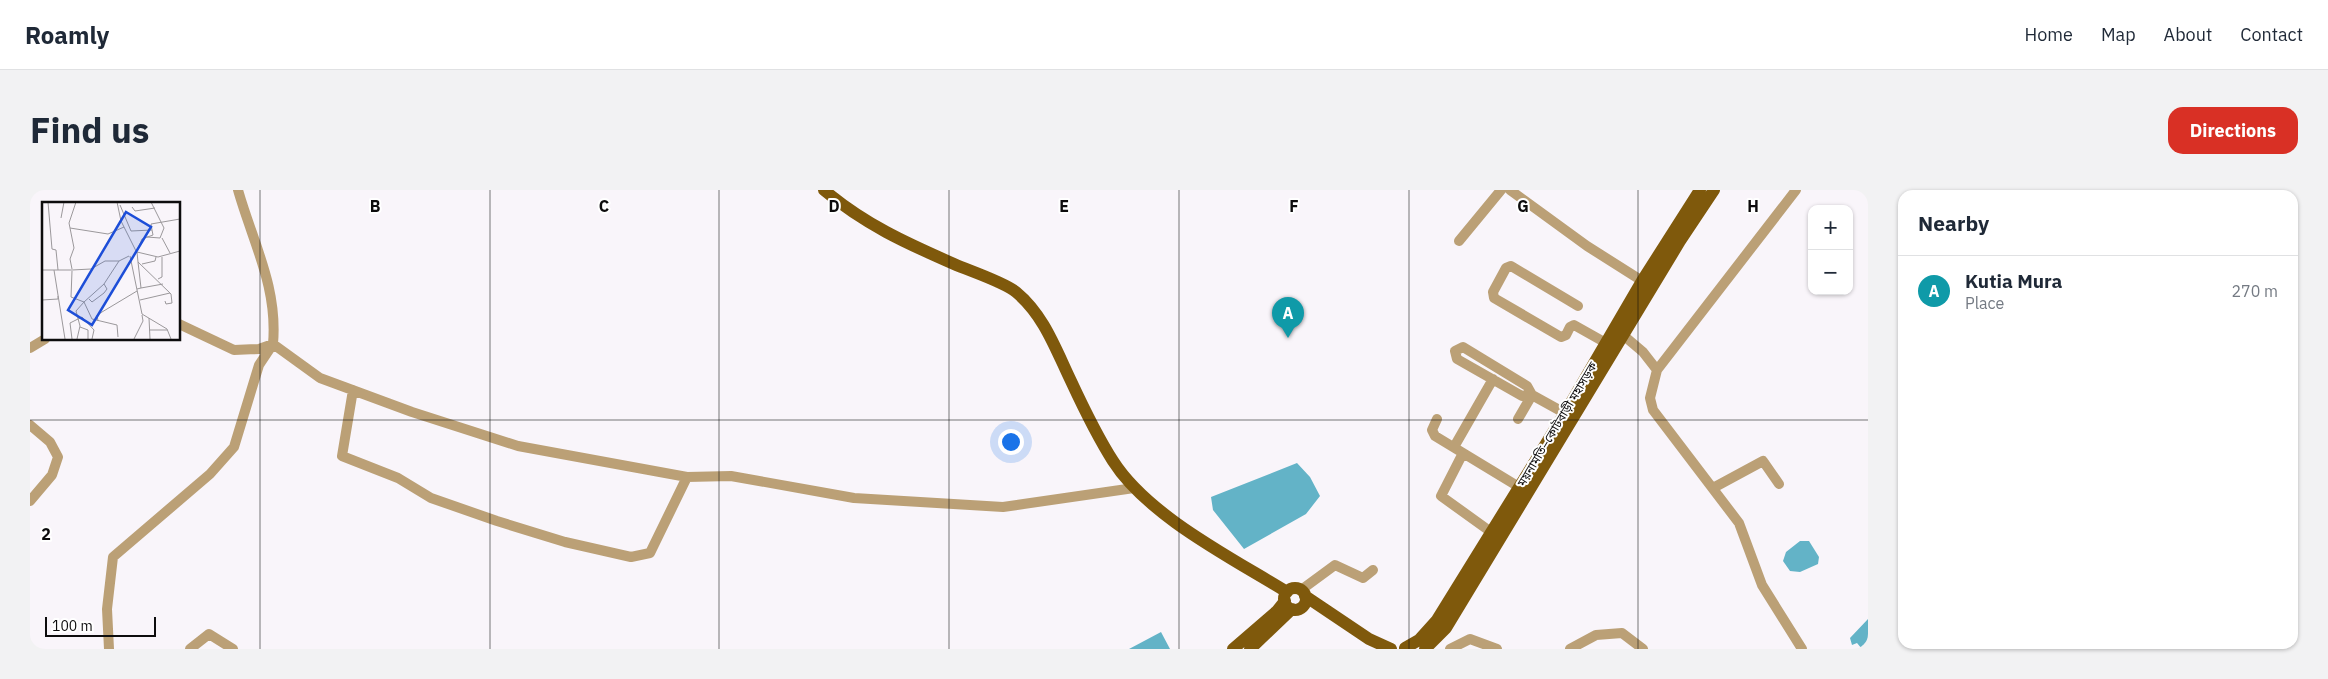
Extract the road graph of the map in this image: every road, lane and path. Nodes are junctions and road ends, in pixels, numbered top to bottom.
1 (238, 190) edge
2 (824, 190) edge
3 (1501, 190) edge
4 (1510, 190) edge
5 (1700, 190) edge
6 (1714, 190) edge
7 (1796, 190) edge
8 (1459, 241) dead end
9 (1647, 284) junction
10 (1578, 306) dead end
11 (180, 324) edge
12 (1623, 335) junction
13 (43, 340) edge
14 (1606, 343) junction
15 (273, 344) junction
16 (30, 348) edge
17 (1657, 370) junction
18 (1493, 379) junction
19 (353, 390) junction
20 (1532, 395) junction
21 (1569, 415) junction
22 (1438, 419) dead end
23 (1518, 419) dead end
24 (30, 425) edge
25 (1454, 447) junction
26 (1463, 453) junction
27 (688, 477) junction
28 (1779, 484) dead end
29 (1519, 487) junction
30 (1134, 488) junction
31 (1713, 488) junction
32 (30, 501) edge
33 (1491, 532) junction
34 (1373, 570) dead end
35 (1295, 599) junction
36 (109, 649) edge
37 (190, 649) edge
38 (233, 649) edge
39 (1234, 649) edge
40 (1250, 649) edge
41 (1378, 649) edge
42 (1391, 649) edge
43 (1403, 649) edge
44 (1425, 649) edge
45 (1450, 649) edge
46 (1496, 649) edge
47 (1570, 649) edge
48 (1643, 649) edge
49 (1802, 649) edge

1 - 15 street
2 - 30 main road
3 - 8 street
4 - 9 street
5 - 9 main road, ময়নামতি–কোটবাড়ী মহাসড়ক
6 - 9 main road, ময়নামতি–কোটবাড়ী মহাসড়ক
7 - 17 street
9 - 12 main road, ময়নামতি–কোটবাড়ী মহাসড়ক
9 - 14 main road, ময়নামতি–কোটবাড়ী মহাসড়ক
10 - 14 street
11 - 15 street
12 - 17 street
12 - 21 main road, ময়নামতি–কোটবাড়ী মহাসড়ক
13 - 16 street
14 - 21 main road, ময়নামতি–কোটবাড়ী মহাসড়ক
15 - 19 street
15 - 36 street
17 - 31 street
18 - 20 street
18 - 20 street
18 - 25 street
19 - 27 street
19 - 27 street
20 - 21 street
20 - 23 street
21 - 29 main road, ময়নামতি–কোটবাড়ী মহাসড়ক
21 - 44 main road, ময়নামতি–কোটবাড়ী মহাসড়ক
22 - 25 street
24 - 32 street
25 - 26 street
26 - 29 street
26 - 33 street
27 - 30 street
28 - 31 street
29 - 33 main road, ময়নামতি–কোটবাড়ী মহাসড়ক
30 - 35 main road
31 - 49 street
33 - 43 main road, ময়নামতি–কোটবাড়ী মহাসড়ক
34 - 35 street
35 - 39 main road
35 - 40 main road
35 - 41 main road
35 - 42 main road
37 - 38 street
45 - 46 street
47 - 48 street

